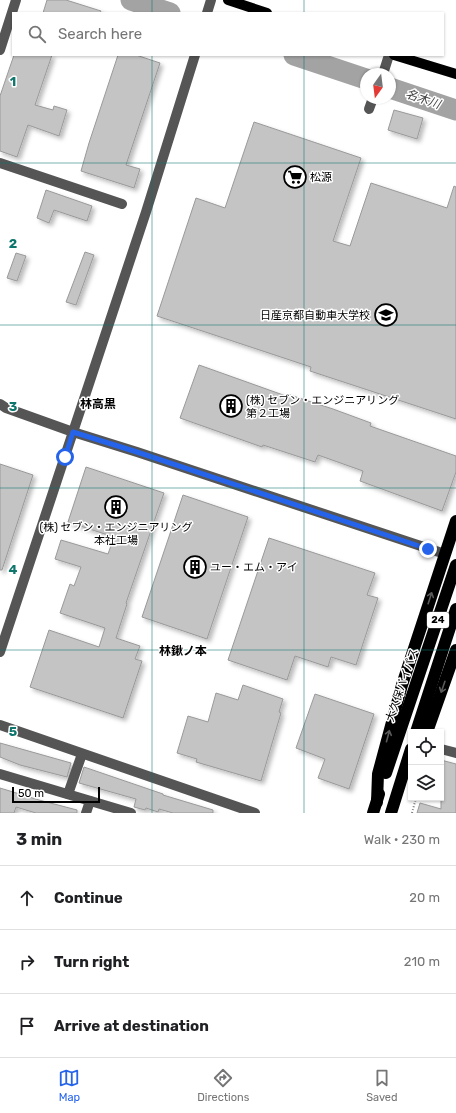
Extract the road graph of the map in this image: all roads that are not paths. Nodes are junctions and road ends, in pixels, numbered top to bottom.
1 (16, 0) edge
2 (228, 0) edge
3 (12, 12) edge
4 (12, 12) edge
5 (264, 12) edge
6 (0, 50) edge
7 (195, 56) edge
8 (389, 56) edge
9 (397, 56) edge
10 (385, 68) edge
11 (456, 74) edge
12 (371, 104) edge
13 (369, 109) dead end
14 (0, 163) edge
15 (122, 204) dead end
16 (0, 404) edge
17 (73, 432) junction
18 (456, 521) edge
19 (445, 554) junction
20 (456, 565) edge
21 (456, 609) edge
22 (456, 650) edge
23 (0, 652) edge
24 (0, 725) edge
25 (417, 729) edge
26 (428, 729) edge
27 (444, 749) edge
28 (456, 752) edge
29 (82, 754) junction
30 (408, 759) edge
31 (408, 772) edge
32 (0, 774) edge
33 (400, 787) junction
34 (68, 794) junction
35 (90, 801) junction
36 (375, 807) edge
37 (86, 813) edge
38 (131, 813) edge
39 (255, 813) edge
40 (391, 813) edge

1 - 4 street
2 - 5 main road
3 - 6 street
7 - 17 street
8 - 10 street
9 - 11 main road
12 - 13 street
14 - 15 street
16 - 17 street
17 - 19 street
17 - 23 street
18 - 19 highway
36 -> 19 highway
20 - 36 highway, 大久保バイパス / 24
21 - 25 highway, 24
22 -> 26 highway
24 - 29 street
27 - 28 street
29 - 34 street
29 - 39 street
30 - 33 highway
31 - 33 highway
32 - 34 street
33 - 40 highway
34 - 35 street
35 - 37 street
35 - 38 street

